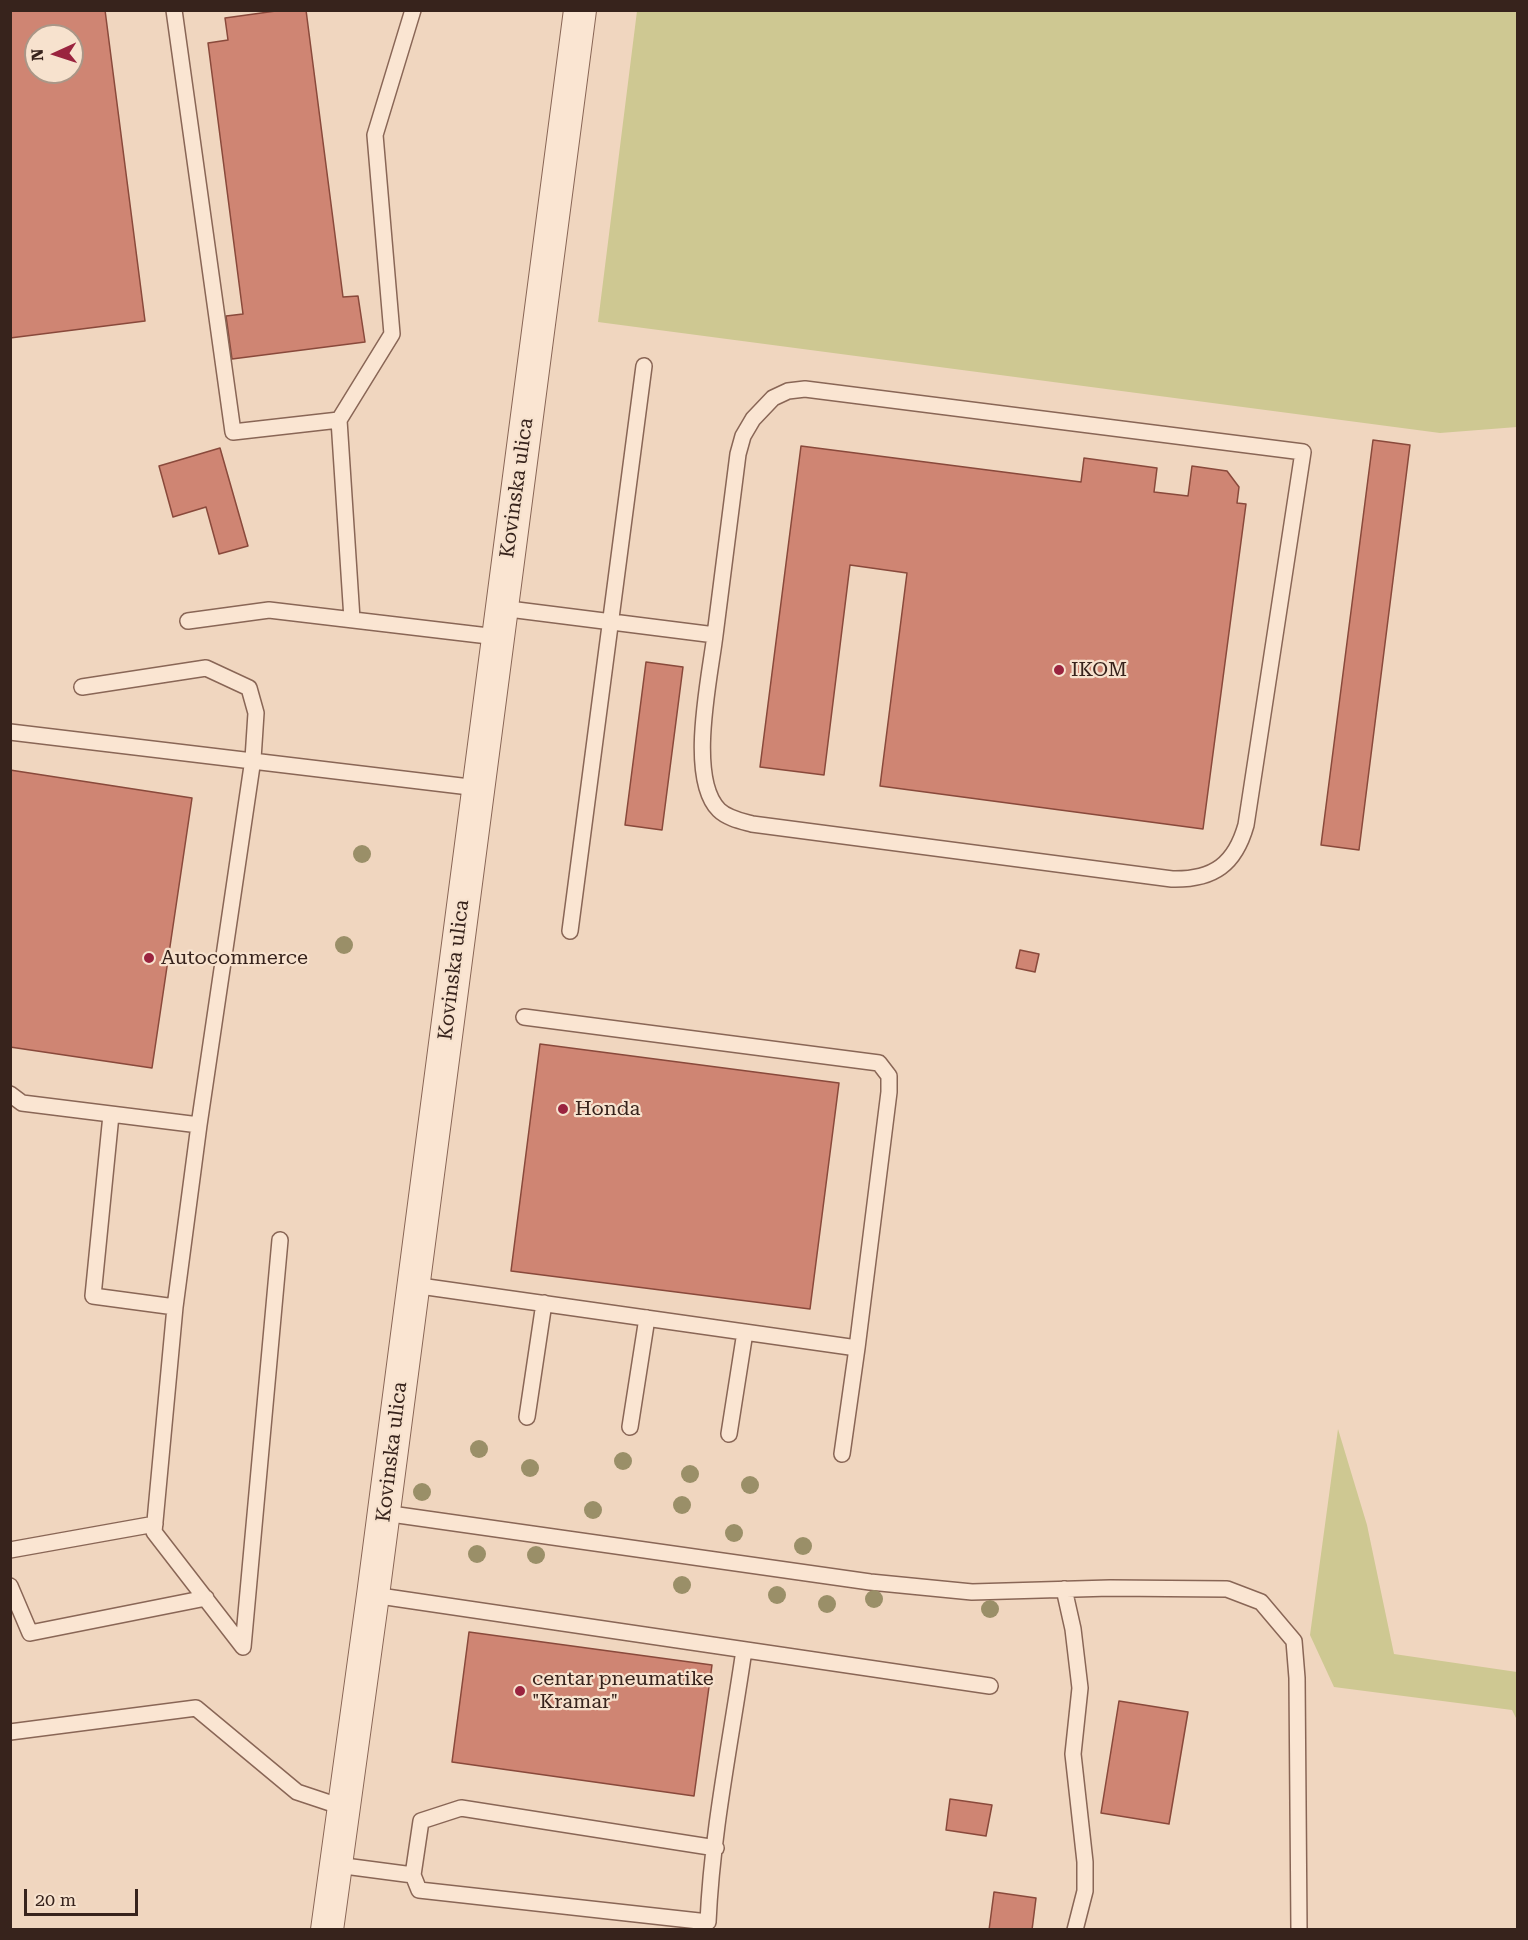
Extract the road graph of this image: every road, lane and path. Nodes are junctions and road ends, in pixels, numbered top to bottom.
1 (174, 10) edge
2 (413, 10) edge
3 (580, 10) edge
4 (644, 366) dead end
5 (339, 420) junction
6 (352, 619) junction
7 (189, 621) dead end
8 (499, 623) junction
9 (609, 623) junction
10 (715, 635) junction
11 (82, 687) dead end
12 (10, 732) edge
13 (253, 759) junction
14 (478, 788) junction
15 (570, 931) dead end
16 (524, 1017) dead end
17 (10, 1094) edge
18 (111, 1115) junction
19 (198, 1125) junction
20 (280, 1240) dead end
21 (413, 1285) junction
22 (544, 1303) junction
23 (175, 1307) junction
24 (647, 1318) junction
25 (745, 1332) junction
26 (857, 1348) junction
27 (527, 1417) dead end
28 (630, 1427) dead end
29 (729, 1434) dead end
30 (842, 1454) dead end
31 (384, 1513) junction
32 (155, 1524) junction
33 (10, 1550) edge
34 (10, 1586) edge
35 (1064, 1589) junction
36 (373, 1595) junction
37 (206, 1598) junction
38 (744, 1650) junction
39 (990, 1686) dead end
40 (10, 1732) edge
41 (345, 1808) junction
42 (716, 1848) junction
43 (337, 1865) junction
44 (413, 1875) junction
45 (327, 1929) edge
46 (1075, 1929) edge
47 (1299, 1929) edge

1 - 5 lane
2 - 5 lane
3 - 8 street, Kovinska ulica
4 - 9 lane
5 - 6 lane
6 - 7 lane
6 - 8 lane
8 - 9 lane
8 - 14 street, Kovinska ulica
9 - 10 lane
9 - 15 lane
10 - 10 lane
11 - 13 lane
12 - 13 lane
13 - 14 lane
13 - 19 lane
14 - 21 street, Kovinska ulica
16 - 26 lane
17 - 18 lane
18 - 19 lane
18 - 23 lane
19 - 23 lane
20 - 37 lane
21 - 22 lane
21 - 31 street, Kovinska ulica
22 - 24 lane
22 - 27 lane
23 - 32 lane
24 - 25 lane
24 - 28 lane
25 - 26 lane
25 - 29 lane
26 - 30 lane
31 - 35 lane
31 - 36 street, Kovinska ulica
32 - 33 lane
32 - 37 lane
34 - 37 lane
35 - 46 lane
35 - 47 lane
36 - 38 lane
36 - 41 street, Kovinska ulica
38 - 39 lane
38 - 42 lane
40 - 41 lane
41 - 43 street, Kovinska ulica
42 - 44 lane
42 - 44 lane
43 - 44 lane
43 - 45 street, Kovinska ulica

